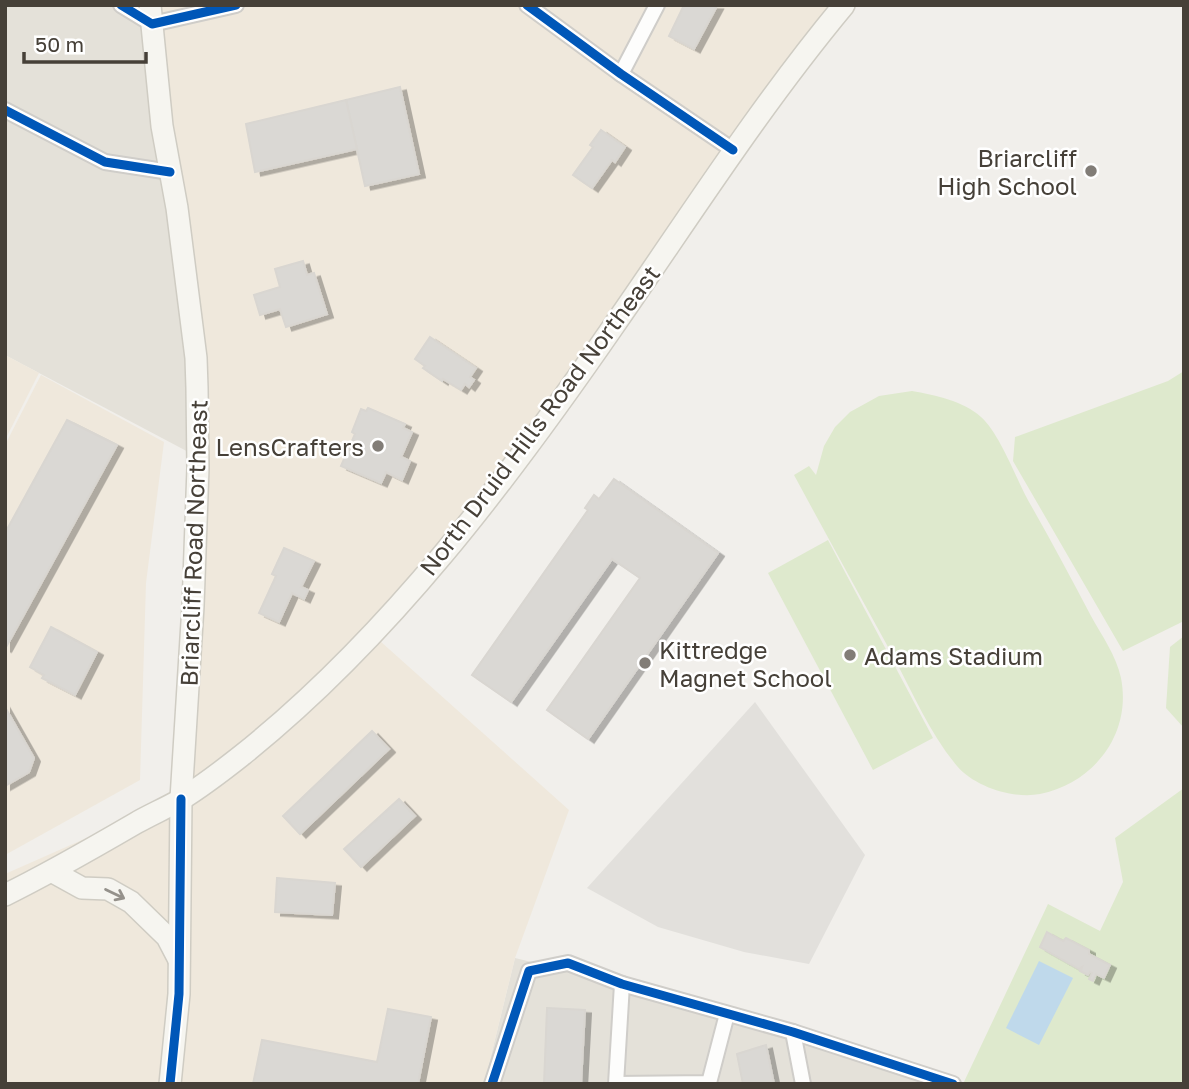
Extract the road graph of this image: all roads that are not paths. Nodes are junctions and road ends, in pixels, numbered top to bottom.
1 (121, 5) edge
2 (236, 5) edge
3 (527, 5) edge
4 (657, 5) edge
5 (844, 5) edge
6 (151, 14) edge
7 (621, 74) junction
8 (5, 110) edge
9 (733, 150) junction
10 (170, 172) junction
11 (181, 799) junction
12 (53, 872) junction
13 (5, 895) edge
14 (179, 960) junction
15 (622, 985) junction
16 (727, 1014) junction
17 (793, 1032) junction
18 (170, 1084) edge
19 (492, 1084) edge
20 (803, 1084) edge
21 (953, 1084) edge

1 - 6 street
2 - 6 street
3 - 7 street
4 - 7 street
5 - 9 main road, North Druid Hills Road Northeast
6 - 10 main road, Briarcliff Road Northeast
7 - 9 street
8 - 10 street
9 - 11 main road, North Druid Hills Road Northeast
10 - 11 main road, Briarcliff Road Northeast
11 - 12 main road, North Druid Hills Road Northeast
11 - 14 main road, Briarcliff Road Northeast
12 - 13 main road, North Druid Hills Road Northeast
12 -> 14 main road
14 - 18 main road, Briarcliff Road Northeast
15 - 16 street
15 - 16 street
15 - 19 street
16 - 17 street
17 - 20 street
17 - 21 street

